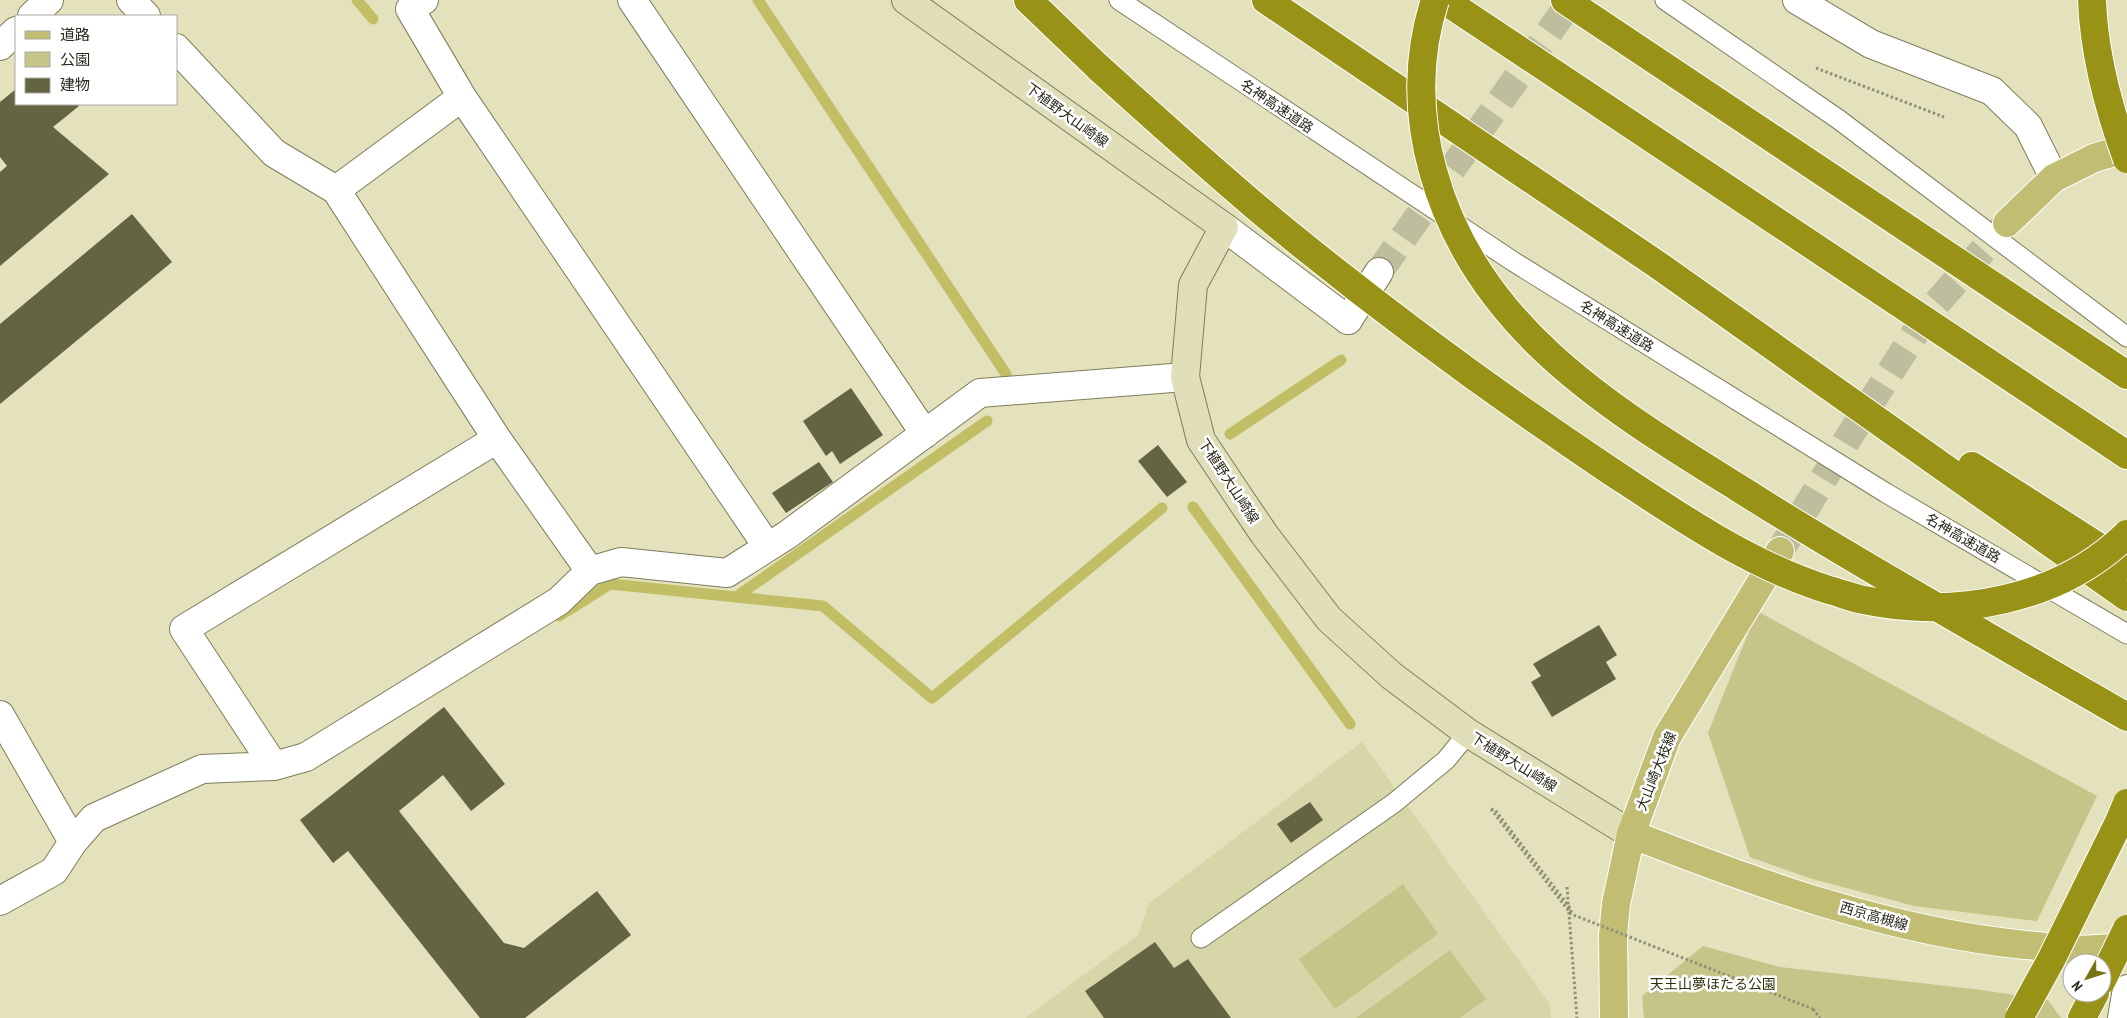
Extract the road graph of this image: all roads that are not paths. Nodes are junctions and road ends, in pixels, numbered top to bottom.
1 (49, 0) edge
2 (131, 0) edge
3 (424, 0) edge
4 (632, 0) edge
5 (906, 0) edge
6 (1028, 0) edge
7 (1119, 0) edge
8 (1266, 0) edge
9 (1435, 0) edge
10 (1444, 0) edge
11 (1565, 0) edge
12 (1665, 0) edge
13 (1797, 0) edge
14 (2092, 0) edge
15 (33, 15) edge
16 (145, 15) edge
17 (15, 32) edge
18 (0, 46) edge
19 (178, 50) edge
20 (462, 97) junction
21 (2127, 148) edge
22 (2127, 159) edge
23 (2054, 178) junction
24 (336, 190) junction
25 (2007, 223) tunnel mouth
26 (1224, 227) junction
27 (1655, 263) junction
28 (1379, 272) tunnel mouth
29 (2127, 337) edge
30 (2127, 375) edge
31 (1185, 378) junction
32 (925, 434) junction
33 (497, 439) junction
34 (2127, 455) edge
35 (2127, 534) edge
36 (767, 546) junction
37 (1780, 551) tunnel mouth
38 (2127, 565) edge
39 (590, 571) junction
40 (2127, 597) edge
41 (2127, 634) edge
42 (0, 715) edge
43 (2127, 717) edge
44 (1468, 733) junction
45 (274, 766) junction
46 (2127, 803) edge
47 (1631, 834) junction
48 (73, 842) junction
49 (0, 901) edge
50 (2127, 929) edge
51 (1202, 938) dead end
52 (2127, 947) edge
53 (2112, 960) edge
54 (2127, 989) edge
55 (2090, 1003) edge
56 (1614, 1018) edge
57 (2019, 1018) edge
58 (2082, 1018) edge
59 (2122, 1018) edge

1 - 15 street
2 - 16 street
3 - 20 street
4 - 32 street
5 - 26 main road, 下植野大山崎線
6 - 35 highway, bridge
7 - 41 lane, 名神高速道路
8 - 27 highway
9 - 43 highway, bridge
10 - 34 highway
11 - 30 highway
12 - 29 lane
13 - 23 street
14 - 22 highway, bridge
17 - 18 street
19 - 24 street
20 - 24 street
20 - 36 street
21 - 23 main road
23 - 25 main road
24 - 33 street
26 - 28 street
26 - 31 main road, 下植野大山崎線
27 - 38 highway
27 - 40 highway
31 - 32 street
31 - 44 main road, 下植野大山崎線
32 - 36 street
33 - 39 street
33 - 45 street
36 - 39 street
37 - 47 main road, 大山崎大枝線
39 - 45 street
42 - 48 street
44 - 47 main road, 下植野大山崎線
44 - 51 lane
45 - 48 street
46 - 57 highway, bridge
47 - 52 main road, 西京高槻線
47 - 56 main road, 大山崎大枝線
48 - 49 street
50 - 53 highway, bridge
54 - 59 street
55 - 58 highway

